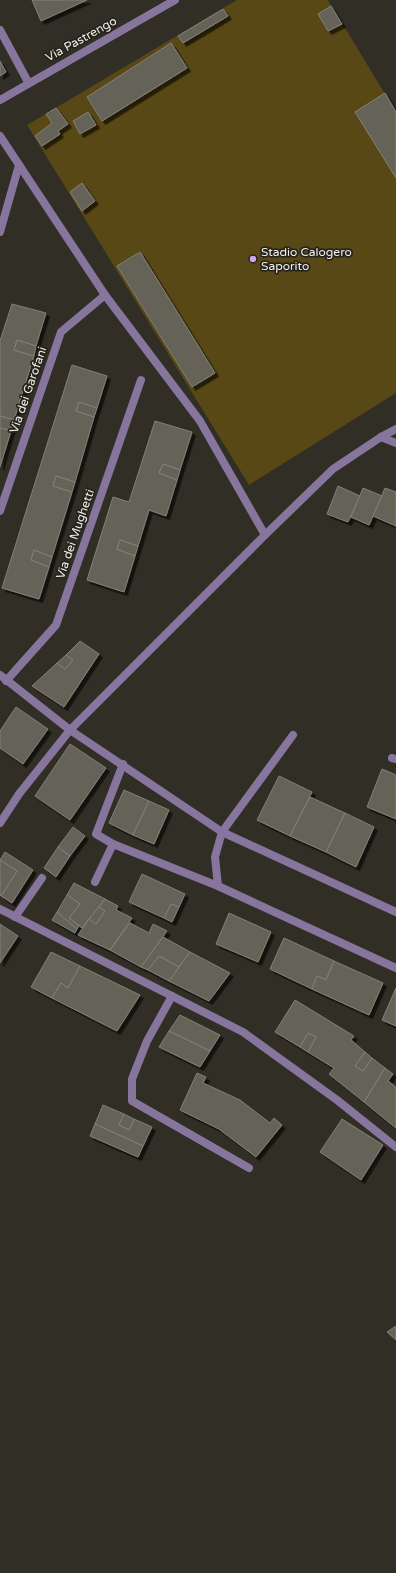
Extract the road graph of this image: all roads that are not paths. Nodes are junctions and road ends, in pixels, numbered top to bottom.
1 (175, 0) edge
2 (0, 30) edge
3 (28, 82) junction
4 (0, 100) edge
5 (0, 136) edge
6 (19, 165) junction
7 (0, 232) edge
8 (105, 295) junction
9 (141, 380) dead end
10 (396, 429) edge
11 (381, 437) junction
12 (396, 443) edge
13 (0, 511) edge
14 (265, 534) junction
15 (0, 675) edge
16 (6, 681) junction
17 (70, 730) junction
18 (293, 735) dead end
19 (123, 764) junction
20 (0, 823) edge
21 (222, 832) junction
22 (113, 844) junction
23 (42, 878) dead end
24 (95, 882) dead end
25 (218, 886) junction
26 (0, 909) edge
27 (396, 912) edge
28 (14, 917) junction
29 (396, 968) edge
30 (172, 996) junction
31 (396, 1147) edge
32 (249, 1168) dead end

1 - 3 street, Via Pastrengo
2 - 3 street
3 - 4 street, Via Pastrengo
5 - 6 street
6 - 7 street
6 - 8 street
8 - 13 street, Via dei Garofani
8 - 14 street
9 - 16 street, Via dei Mughetti
10 - 11 street
11 - 12 street
11 - 14 street
14 - 17 street
15 - 16 street
16 - 17 street
17 - 19 street
17 - 20 street
18 - 21 street
19 - 21 street
19 - 22 street
21 - 25 street
21 - 27 street
22 - 24 street
22 - 25 street
23 - 28 street
25 - 29 street
26 - 28 street
28 - 30 street
30 - 31 street
30 - 32 street

